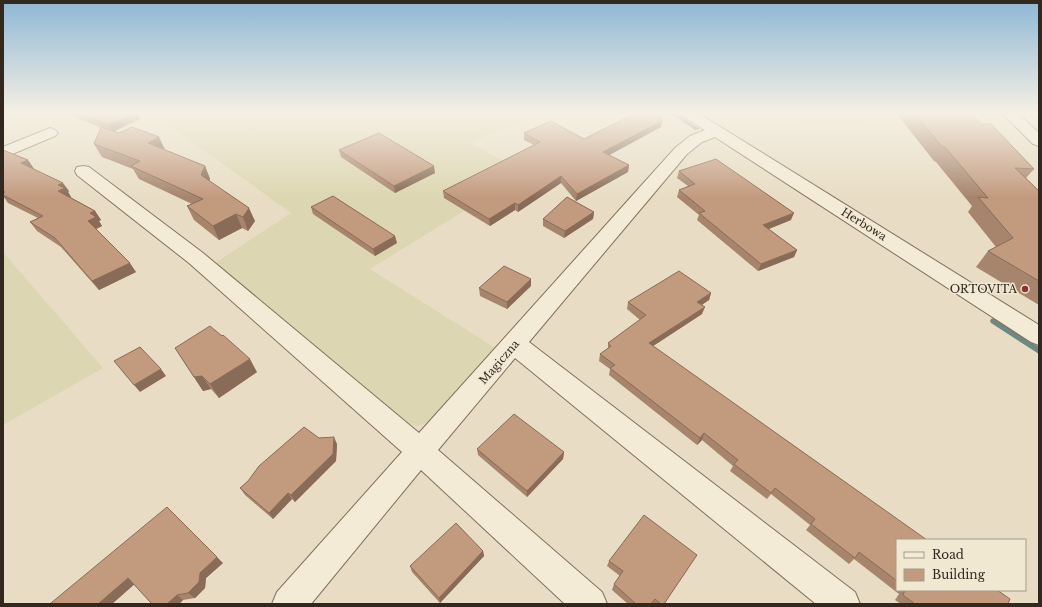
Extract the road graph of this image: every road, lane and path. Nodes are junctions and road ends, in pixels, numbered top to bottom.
1 (31, 141) edge
2 (693, 141) edge
3 (740, 141) edge
4 (3, 154) edge
5 (83, 171) dead end
6 (1039, 336) edge
7 (514, 344) junction
8 (420, 451) junction
9 (289, 604) edge
10 (590, 604) edge
11 (843, 604) edge

1 - 4 street
2 - 7 street, Magiczna
3 - 6 street, Herbowa
5 - 8 street
7 - 8 street, Magiczna
7 - 11 street
8 - 9 street, Magiczna
8 - 10 street

